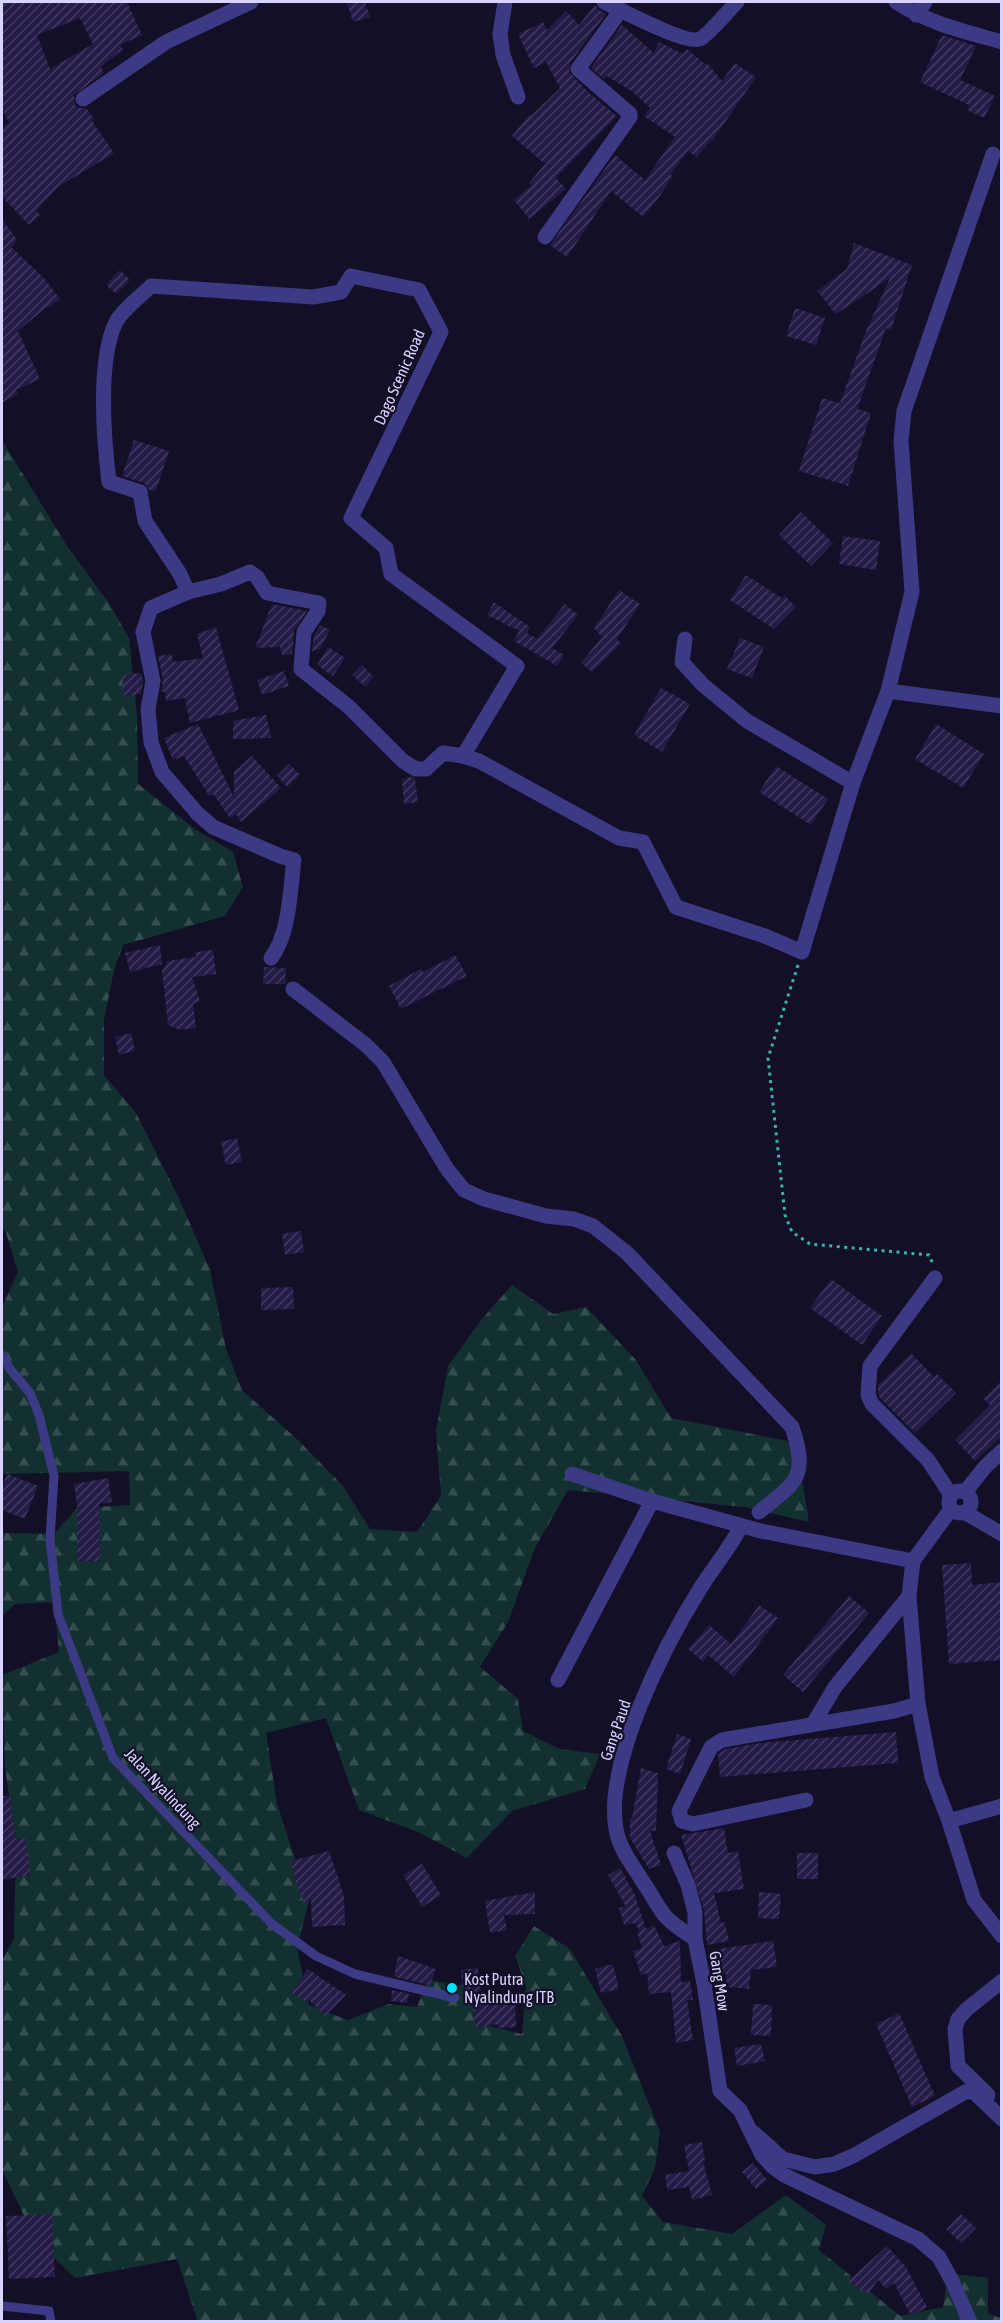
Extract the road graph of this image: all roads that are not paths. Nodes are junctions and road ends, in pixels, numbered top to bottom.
1 (251, 2) edge
2 (505, 2) edge
3 (604, 2) edge
4 (737, 2) edge
5 (896, 2) edge
6 (925, 2) edge
7 (621, 10) junction
8 (916, 15) junction
9 (1002, 42) edge
10 (519, 98) dead end
11 (83, 99) dead end
12 (993, 154) dead end
13 (545, 237) dead end
14 (188, 592) junction
15 (685, 639) dead end
16 (888, 691) junction
17 (1002, 706) edge
18 (464, 756) junction
19 (853, 783) junction
20 (271, 958) dead end
21 (293, 989) dead end
22 (935, 1278) road end
23 (2, 1355) edge
24 (1002, 1451) edge
25 (572, 1474) dead end
26 (652, 1501) junction
27 (958, 1502) junction
28 (759, 1512) dead end
29 (749, 1529) junction
30 (1002, 1534) edge
31 (913, 1561) junction
32 (909, 1596) junction
33 (558, 1680) dead end
34 (918, 1704) junction
35 (813, 1724) junction
36 (806, 1800) dead end
37 (1002, 1806) edge
38 (949, 1821) junction
39 (674, 1853) dead end
40 (1002, 1936) edge
41 (694, 1939) junction
42 (1002, 1981) edge
43 (455, 1998) dead end
44 (1002, 2108) edge
45 (742, 2117) junction
46 (1002, 2119) edge
47 (2, 2306) edge
48 (51, 2322) edge
49 (970, 2322) edge

1 - 11 street
2 - 10 street
3 - 7 street
4 - 7 street
5 - 8 street
6 - 8 street
7 - 13 street
8 - 9 street
12 - 16 street
14 - 18 street
14 - 18 street, Dago Scenic Road
14 - 20 street
15 - 19 street
16 - 17 street
16 - 19 street
18 - 19 street
21 - 28 street
22 - 27 street
23 - 43 lane, Jalan Nyalindung
24 - 27 street
25 - 26 street
26 - 29 street
26 - 33 street
27 - 30 street
27 - 31 street
29 - 31 street
29 - 41 street, Gang Paud
31 - 32 street
32 - 34 street
32 - 35 street
34 - 35 street
34 - 38 street
35 - 36 street
37 - 38 street
38 - 40 street
39 - 41 street, Gang Mow
41 - 45 street, Gang Mow
42 - 44 street
45 - 46 street
45 - 49 street
47 - 48 lane

